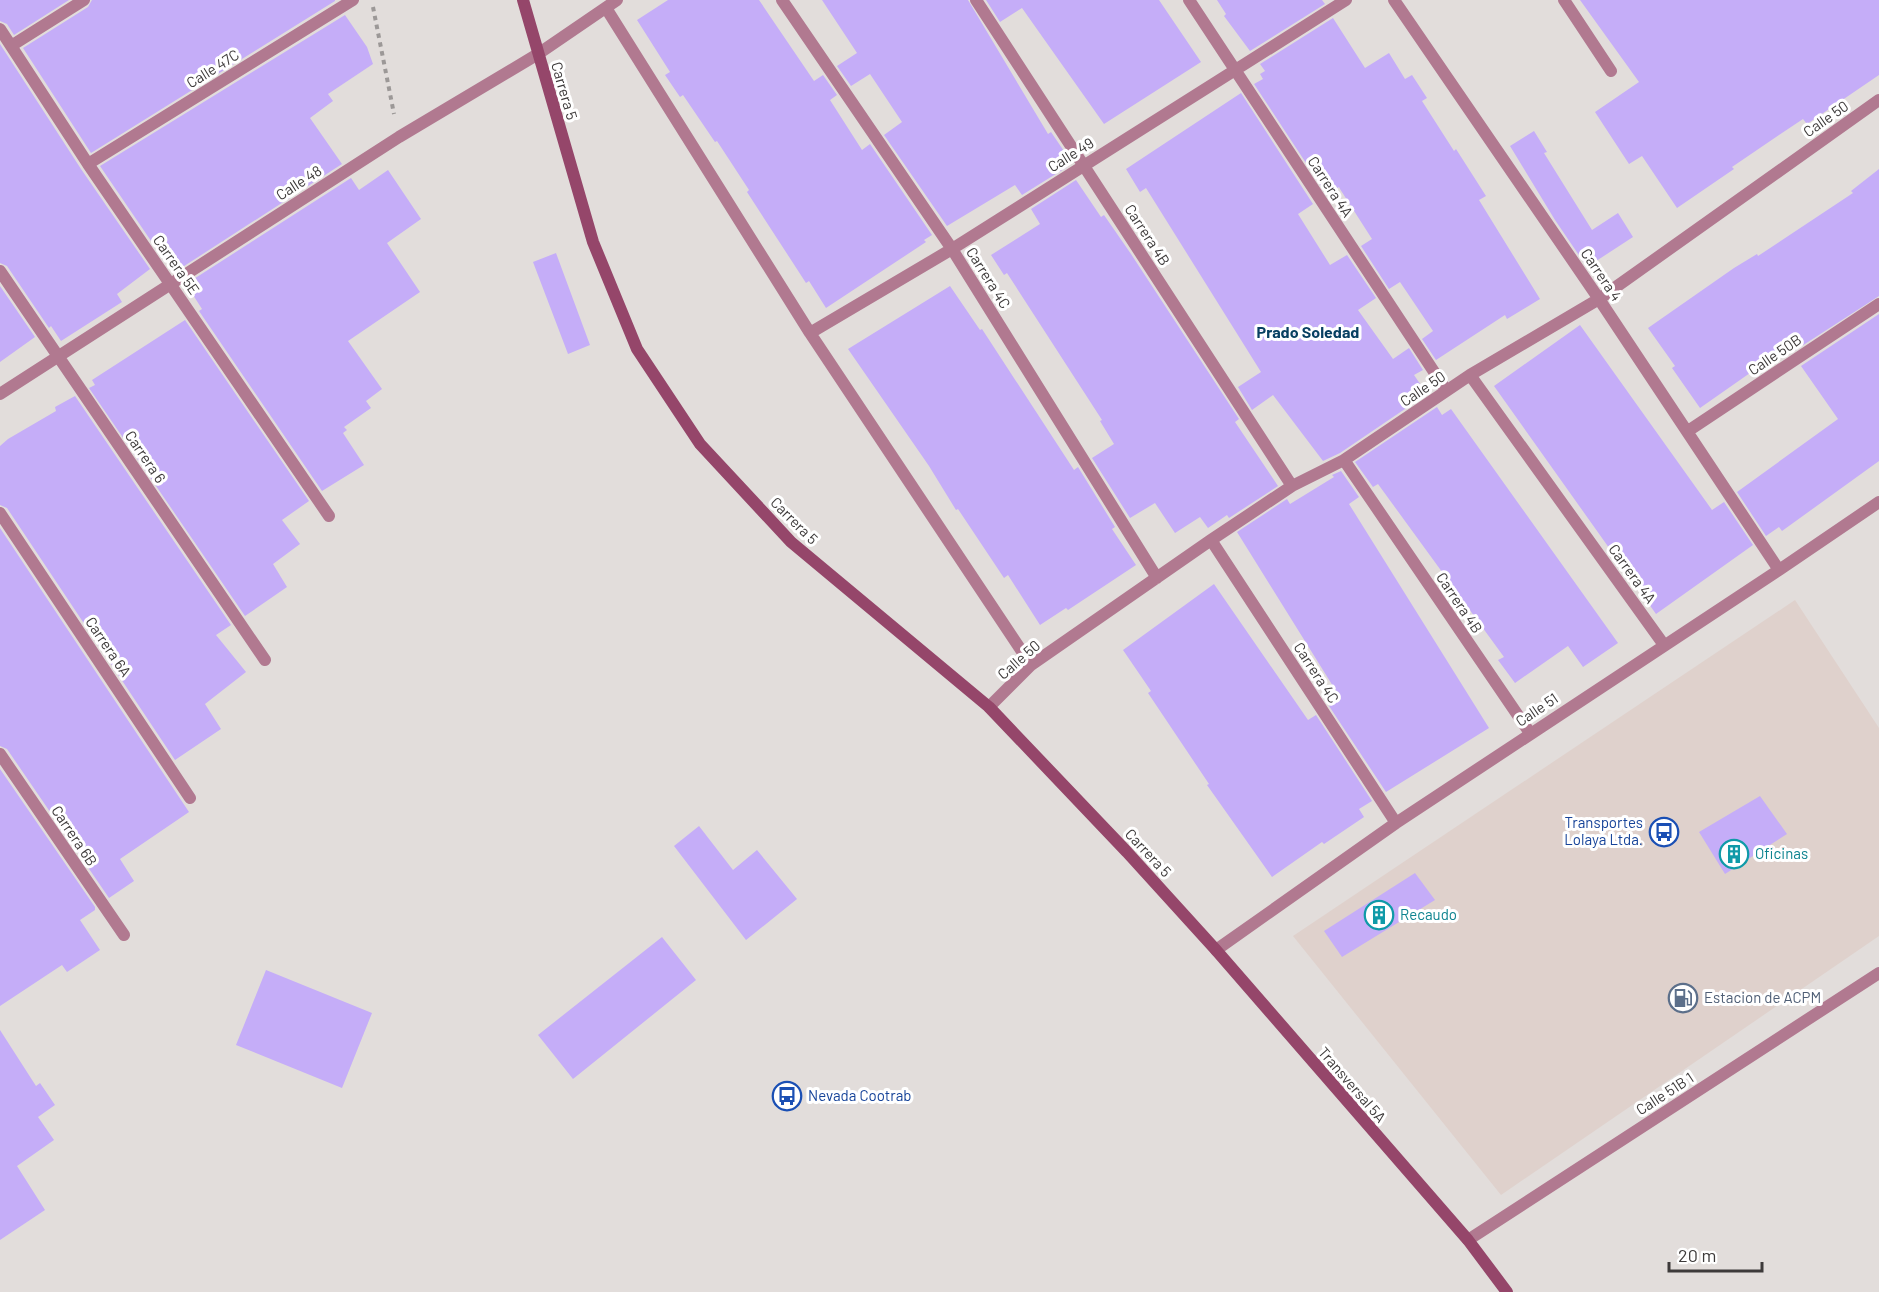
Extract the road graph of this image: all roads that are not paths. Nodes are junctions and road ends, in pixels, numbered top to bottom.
1 (84, 0) edge
2 (353, 0) edge
3 (523, 0) edge
4 (617, 0) edge
5 (782, 0) edge
6 (976, 0) edge
7 (1189, 0) edge
8 (1346, 0) edge
9 (1394, 0) edge
10 (1564, 0) edge
11 (606, 8) junction
12 (0, 29) edge
13 (11, 46) junction
14 (538, 54) junction
15 (1235, 69) junction
16 (1611, 71) dead end
17 (1879, 100) edge
18 (88, 164) junction
19 (1084, 165) junction
20 (952, 249) junction
21 (0, 271) edge
22 (171, 284) junction
23 (1599, 299) junction
24 (1879, 304) edge
25 (810, 333) junction
26 (58, 357) junction
27 (1470, 375) junction
28 (1446, 390) junction
29 (0, 394) edge
30 (1688, 431) junction
31 (1344, 460) junction
32 (1293, 486) junction
33 (1879, 502) edge
34 (0, 513) edge
35 (329, 516) dead end
36 (1211, 540) junction
37 (1779, 570) junction
38 (1157, 578) junction
39 (1664, 645) junction
40 (265, 660) dead end
41 (1031, 665) junction
42 (988, 707) junction
43 (1530, 733) junction
44 (0, 753) edge
45 (190, 798) dead end
46 (1396, 823) junction
47 (124, 935) dead end
48 (1216, 950) junction
49 (1879, 973) edge
50 (1468, 1240) junction
51 (1507, 1292) edge

1 - 13 street
2 - 18 street, Calle 47C
3 - 14 main road, Carrera 5
4 - 11 street, Calle 48
5 - 20 street, Carrera 4C
6 - 19 street, Carrera 4B
7 - 15 street, Carrera 4A
8 - 15 street, Calle 49
9 - 23 street, Carrera 4
10 - 16 street
11 - 14 street, Calle 48
11 - 25 street
12 - 13 street, Carrera 5E
13 - 18 street, Carrera 5E
14 - 22 street, Calle 48
14 - 42 main road, Carrera 5
15 - 19 street, Calle 49
15 - 28 street, Carrera 4A
17 - 23 street, Calle 50
18 - 22 street, Carrera 5E
19 - 20 street, Calle 49
19 - 32 street, Carrera 4B
20 - 25 street, Calle 49
20 - 38 street, Carrera 4C
21 - 26 street, Carrera 6
22 - 26 street, Calle 48
22 - 35 street, Carrera 5E
23 - 27 street, Calle 50
23 - 30 street, Carrera 4
24 - 30 street, Calle 50B
25 - 41 street
26 - 29 street, Calle 48
26 - 40 street, Carrera 6
27 - 28 street, Calle 50
27 - 39 street, Carrera 4A
28 - 31 street, Calle 50
30 - 37 street, Carrera 4
31 - 32 street, Calle 50
31 - 43 street, Carrera 4B
32 - 36 street, Calle 50
33 - 37 street, Calle 51
34 - 45 street, Carrera 6A
36 - 38 street, Calle 50
36 - 46 street, Carrera 4C
37 - 39 street, Calle 51
38 - 41 street, Calle 50
39 - 43 street, Calle 51
41 - 42 street, Calle 50
42 - 48 main road, Carrera 5
43 - 46 street, Calle 51
44 - 47 street, Carrera 6B
46 - 48 street, Calle 51
48 - 50 main road, Transversal 5A
49 - 50 street, Calle 51B 1
50 - 51 main road

